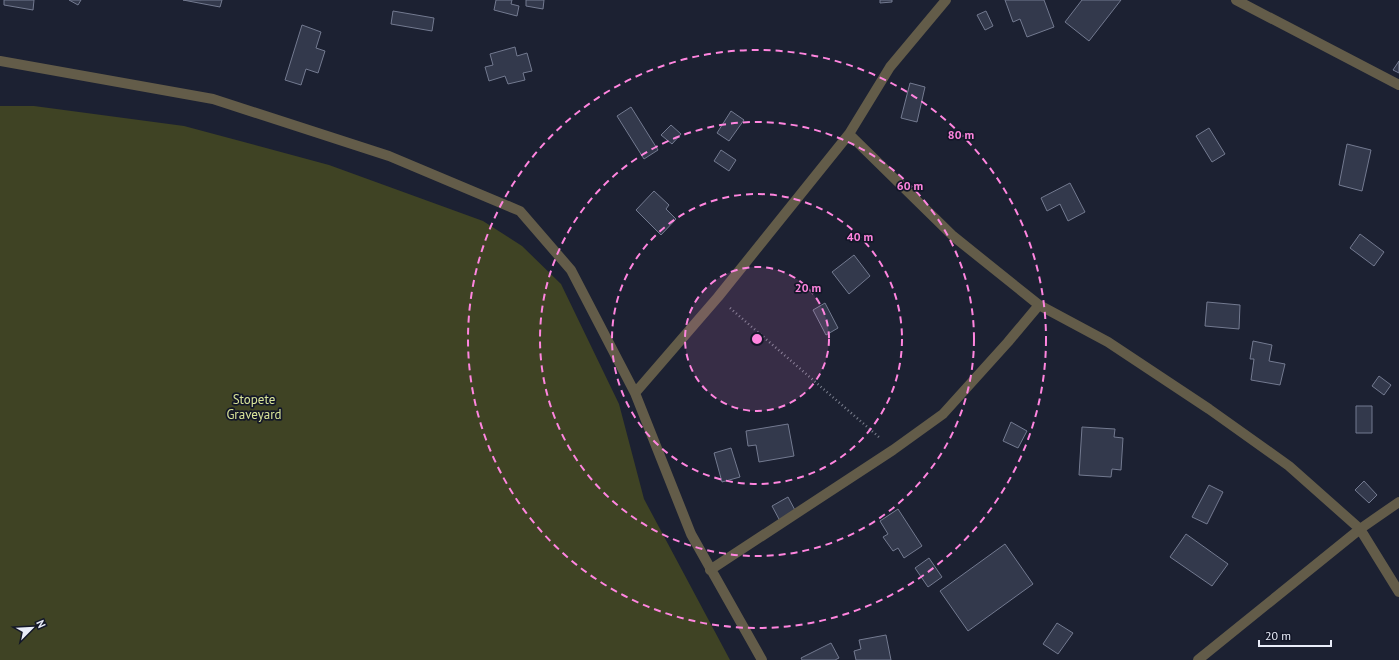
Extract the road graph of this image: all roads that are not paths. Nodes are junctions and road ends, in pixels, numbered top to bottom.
1 (946, 0) edge
2 (1236, 0) edge
3 (0, 61) edge
4 (1399, 85) edge
5 (849, 134) junction
6 (1039, 305) junction
7 (635, 393) junction
8 (1399, 502) edge
9 (1360, 529) junction
10 (710, 570) junction
11 (1399, 592) edge
12 (762, 660) edge
13 (1198, 660) edge

1 - 5 street
2 - 4 street
3 - 7 street
5 - 6 street
5 - 7 street
6 - 9 street
6 - 10 street
7 - 10 street
8 - 9 street
9 - 11 street
9 - 13 street
10 - 12 street

